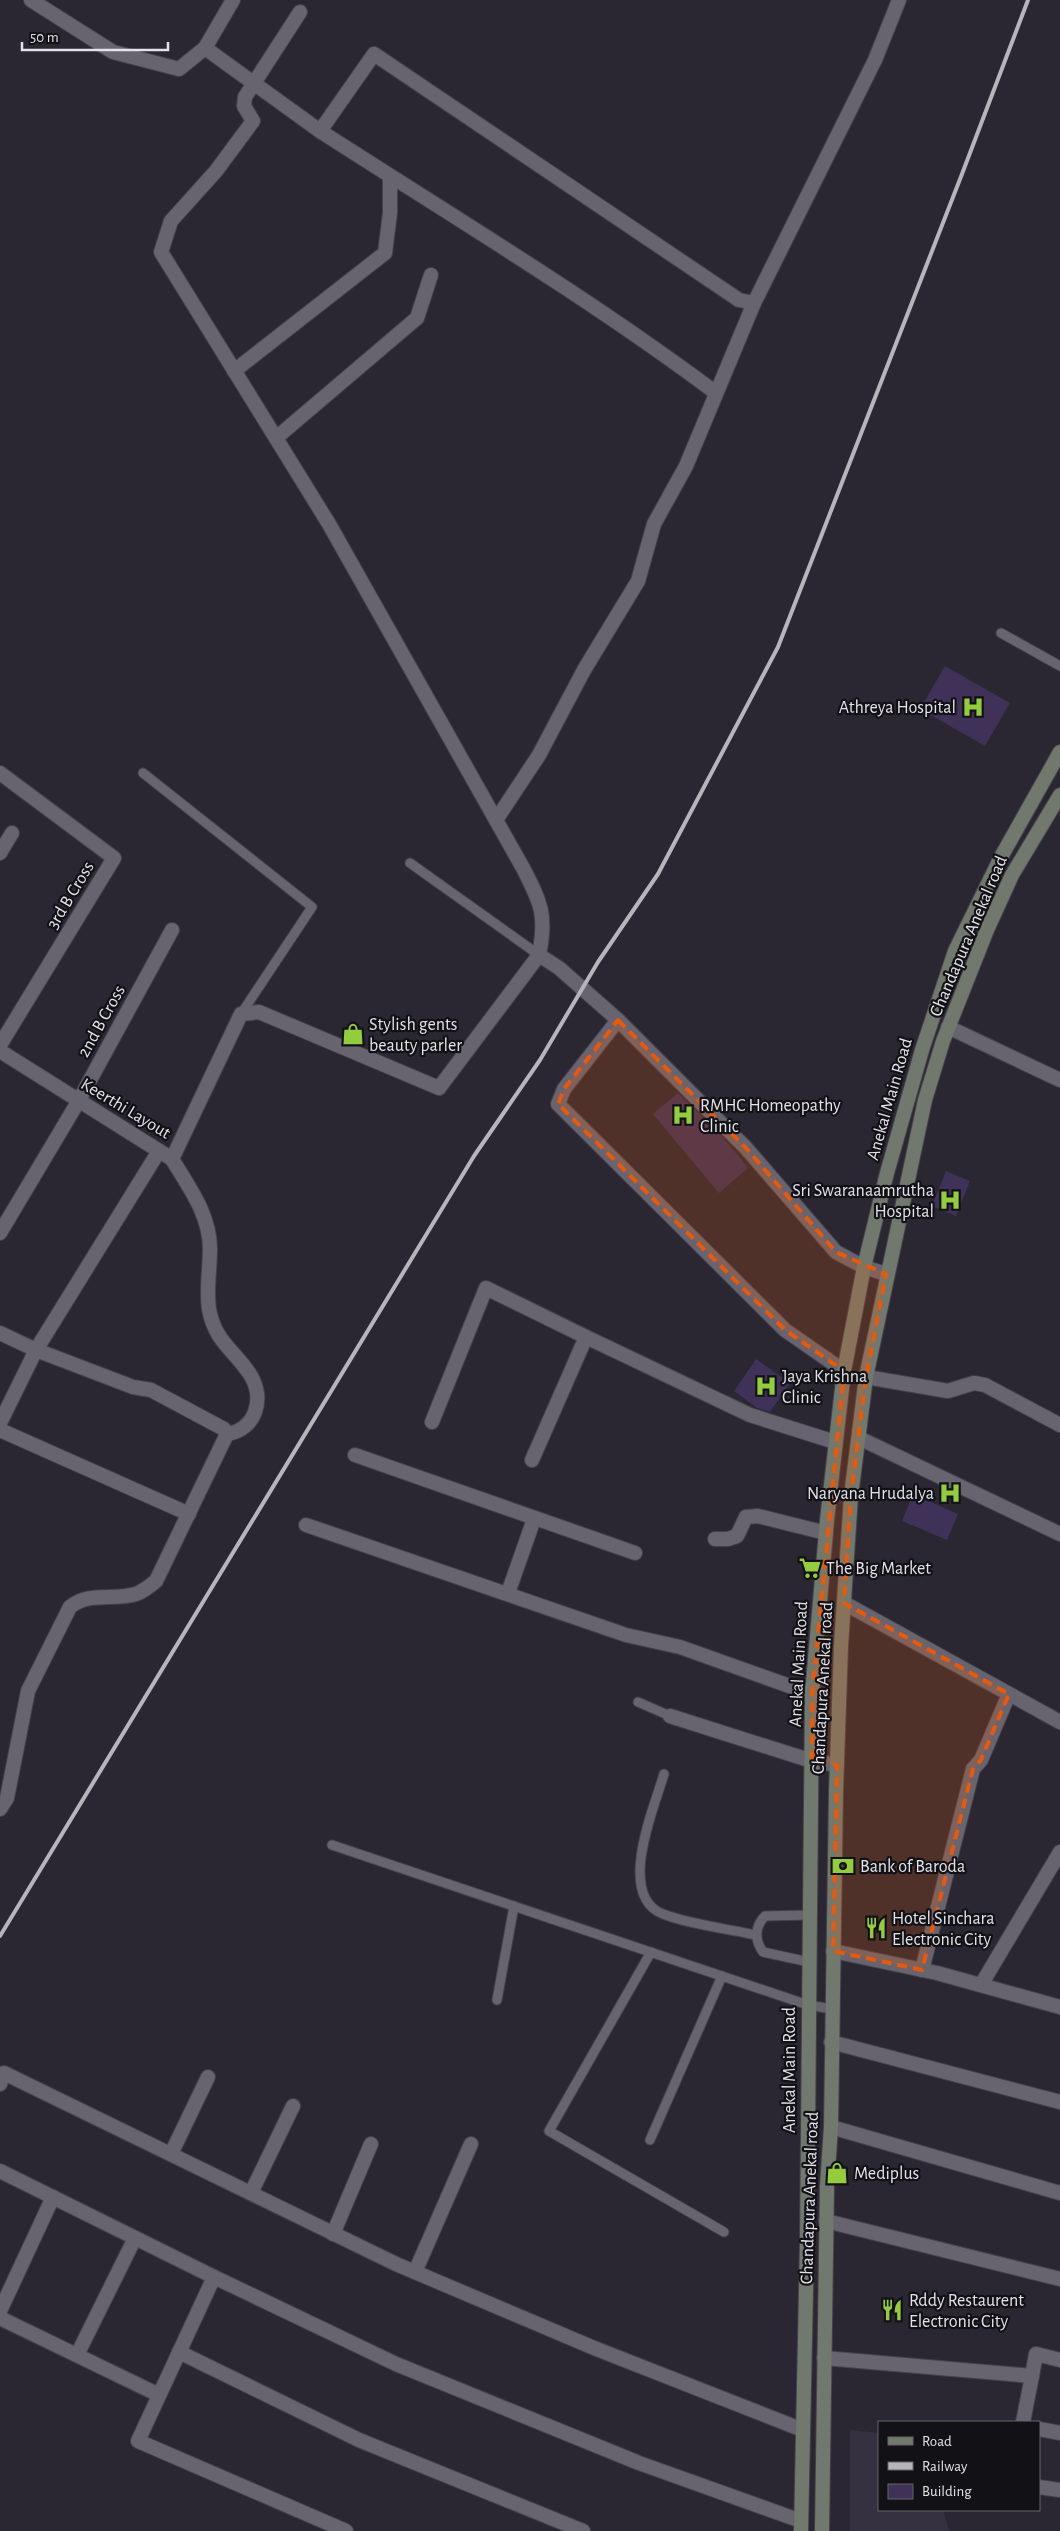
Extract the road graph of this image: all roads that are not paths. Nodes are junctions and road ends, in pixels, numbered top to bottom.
1 (31, 0) edge
2 (233, 0) edge
3 (899, 0) edge
4 (300, 12) dead end
5 (205, 48) junction
6 (253, 84) junction
7 (320, 131) junction
8 (390, 177) junction
9 (431, 275) dead end
10 (754, 303) junction
11 (234, 370) junction
12 (716, 393) junction
13 (276, 438) junction
14 (1001, 633) dead end
15 (1060, 666) edge
16 (1060, 752) edge
17 (0, 773) edge
18 (143, 773) dead end
19 (1060, 795) edge
20 (496, 820) junction
21 (12, 833) dead end
22 (0, 854) edge
23 (410, 863) dead end
24 (172, 930) dead end
25 (539, 955) junction
26 (241, 1014) junction
27 (618, 1020) junction
28 (948, 1027) junction
29 (0, 1045) edge
30 (0, 1051) edge
31 (1060, 1080) edge
32 (78, 1102) junction
33 (159, 1151) junction
34 (172, 1159) junction
35 (0, 1233) edge
36 (864, 1267) junction
37 (886, 1274) junction
38 (0, 1333) edge
39 (586, 1337) junction
40 (36, 1350) junction
41 (844, 1371) junction
42 (866, 1377) junction
43 (432, 1422) dead end
44 (0, 1423) edge
45 (1060, 1424) edge
46 (0, 1430) edge
47 (227, 1434) junction
48 (859, 1438) junction
49 (835, 1442) junction
50 (355, 1455) dead end
51 (532, 1460) dead end
52 (189, 1514) junction
53 (534, 1519) junction
54 (306, 1525) dead end
55 (826, 1533) junction
56 (1060, 1534) edge
57 (715, 1538) dead end
58 (635, 1553) dead end
59 (508, 1593) junction
60 (844, 1603) junction
61 (812, 1694) junction
62 (1009, 1694) junction
63 (638, 1702) dead end
64 (670, 1716) joint
65 (1060, 1722) edge
66 (812, 1761) junction
67 (837, 1765) junction
68 (664, 1774) dead end
69 (0, 1809) edge
70 (332, 1845) dead end
71 (1060, 1852) edge
72 (514, 1906) junction
73 (810, 1915) junction
74 (756, 1935) junction
75 (833, 1951) junction
76 (651, 1952) junction
77 (809, 1962) junction
78 (922, 1970) junction
79 (722, 1976) junction
80 (981, 1985) junction
81 (496, 2000) dead end
82 (808, 2005) junction
83 (1060, 2007) edge
84 (832, 2009) junction
85 (831, 2042) junction
86 (1, 2076) edge
87 (208, 2077) dead end
88 (1060, 2102) edge
89 (293, 2106) dead end
90 (831, 2127) junction
91 (650, 2140) dead end
92 (371, 2144) dead end
93 (471, 2144) dead end
94 (171, 2154) junction
95 (0, 2171) edge
96 (251, 2193) junction
97 (1060, 2193) edge
98 (53, 2197) junction
99 (826, 2220) junction
100 (724, 2232) dead end
101 (333, 2234) junction
102 (135, 2238) junction
103 (414, 2272) junction
104 (214, 2277) junction
105 (1060, 2279) edge
106 (0, 2311) edge
107 (0, 2318) edge
108 (179, 2352) junction
109 (77, 2355) junction
110 (824, 2358) junction
111 (1060, 2360) edge
112 (1032, 2376) junction
113 (159, 2395) junction
114 (1023, 2421) edge
115 (1040, 2429) edge
116 (803, 2430) junction
117 (1060, 2433) edge
118 (1040, 2487) edge
119 (1060, 2490) edge
120 (801, 2526) edge
121 (346, 2531) edge
122 (583, 2531) edge
123 (822, 2531) edge

1 - 5 street
2 - 5 street
3 - 10 street
4 - 6 street
5 - 6 street
6 - 7 street
6 - 11 street
7 - 8 street
7 - 10 street
8 - 11 street
8 - 12 street
9 - 13 street
10 - 12 street
11 - 13 street
12 - 20 street
13 - 20 street
14 - 15 lane
16 - 36 main road, Anekal Main Road
17 - 29 street, 3rd B Cross
18 - 26 lane, Keerthi Layout
19 - 28 main road, Chandapura Anekal road
20 - 25 street
21 - 22 street
23 - 25 lane
24 - 32 street, 2nd B Cross
25 - 26 street
25 - 27 street
26 - 34 street, Keerthi Layout
27 - 36 street
27 - 41 street
28 - 31 street
28 - 37 main road, Chandapura Anekal road
30 - 32 street, Keerthi Layout
32 - 33 street, Keerthi Layout
32 - 35 street, 2nd B Cross
33 - 34 street, Keerthi Layout
33 - 40 street
34 - 47 street
36 - 37 street
36 - 41 main road, Anekal Main Road
37 - 42 main road, Chandapura Anekal road
38 - 40 street
39 - 43 street
39 - 49 street
39 - 51 street
40 - 44 street
40 - 47 street
41 - 49 main road, Anekal Main Road
42 - 45 street
42 - 48 main road, Chandapura Anekal road
46 - 52 street
47 - 52 street
48 - 56 street
48 - 60 main road, Chandapura Anekal road
49 - 55 main road, Anekal Main Road
50 - 53 street
52 - 69 street
53 - 58 street
53 - 59 street
54 - 59 street
55 - 57 street
55 - 61 main road, Anekal Main Road
59 - 61 street
60 - 62 street
60 - 67 main road, Chandapura Anekal road
61 - 66 main road, Anekal Main Road
62 - 65 street
62 - 78 street
63 - 64 lane
64 - 66 street
66 - 67 street
66 - 73 main road, Anekal Main Road
67 - 75 main road, Chandapura Anekal road
68 - 74 lane
70 - 72 lane
71 - 80 street
72 - 76 lane
72 - 81 lane
73 - 74 lane
73 - 77 main road, Anekal Main Road
74 - 77 lane
75 - 78 street
75 - 84 main road, Chandapura Anekal road
76 - 79 lane
76 - 100 lane
77 - 82 main road, Anekal Main Road
78 - 80 street
79 - 82 lane
79 - 91 lane
80 - 83 street
82 - 84 lane
82 - 116 main road, Anekal Main Road
84 - 85 main road, Chandapura Anekal road
85 - 88 street
85 - 90 main road, Chandapura Anekal road
86 - 94 street
87 - 94 street
89 - 96 street
90 - 97 street
90 - 99 main road, Chandapura Anekal road
92 - 101 street
93 - 103 street
94 - 96 street
95 - 98 street
96 - 101 street
98 - 102 street
98 - 106 street
99 - 105 street
99 - 110 main road, Chandapura Anekal road
101 - 103 street
102 - 104 street
102 - 109 street
103 - 116 street
104 - 108 street
104 - 120 street
107 - 109 street
108 - 113 street
108 - 122 street
109 - 113 street
110 - 112 street
110 - 123 main road, Chandapura Anekal road
111 - 112 street
112 - 114 street
113 - 121 street
115 - 117 street
116 - 120 main road, Anekal Main Road
118 - 119 street

